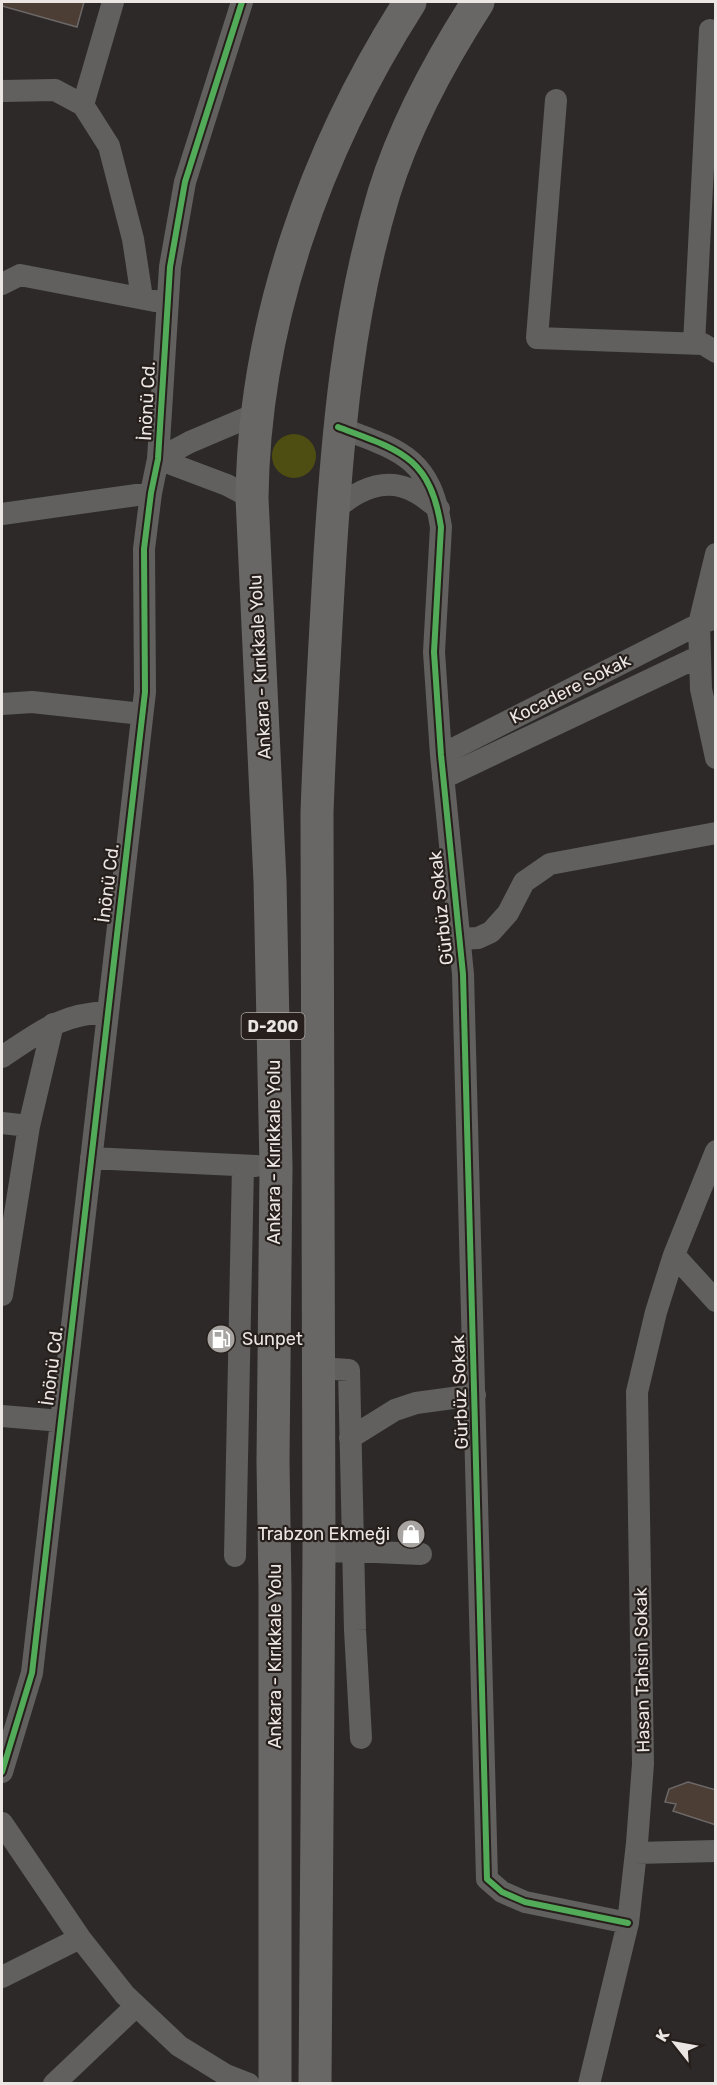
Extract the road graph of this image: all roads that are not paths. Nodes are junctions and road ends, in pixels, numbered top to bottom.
1 (113, 2) edge
2 (242, 2) edge
3 (410, 2) edge
4 (478, 2) edge
5 (710, 30) dead end
6 (2, 91) edge
7 (556, 100) dead end
8 (83, 105) junction
9 (2, 284) edge
10 (142, 298) junction
11 (168, 303) junction
12 (694, 344) junction
13 (716, 352) edge
14 (256, 414) junction
15 (338, 427) junction
16 (158, 459) junction
17 (151, 493) junction
18 (252, 498) junction
19 (439, 509) junction
20 (333, 511) junction
21 (2, 514) edge
22 (716, 554) edge
23 (707, 621) edge
24 (700, 656) junction
25 (2, 704) edge
26 (142, 714) junction
27 (441, 755) junction
28 (716, 758) edge
29 (443, 778) junction
30 (716, 833) edge
31 (459, 939) junction
32 (108, 1012) junction
33 (53, 1024) junction
34 (2, 1058) edge
35 (2, 1123) edge
36 (29, 1126) junction
37 (716, 1151) edge
38 (91, 1158) junction
39 (243, 1166) junction
40 (276, 1167) junction
41 (674, 1255) junction
42 (2, 1295) edge
43 (716, 1301) edge
44 (318, 1368) junction
45 (475, 1395) junction
46 (2, 1416) edge
47 (61, 1421) junction
48 (350, 1438) junction
49 (236, 1460) junction
50 (273, 1461) junction
51 (353, 1551) junction
52 (319, 1552) junction
53 (421, 1554) dead end
54 (235, 1556) dead end
55 (361, 1738) dead end
56 (2, 1772) edge
57 (2, 1823) edge
58 (716, 1851) edge
59 (636, 1853) junction
60 (628, 1923) junction
61 (80, 1938) junction
62 (2, 1977) edge
63 (136, 2006) junction
64 (226, 2079) edge
65 (54, 2084) edge
66 (249, 2084) edge
67 (274, 2084) edge
68 (315, 2084) edge
69 (589, 2084) edge

1 - 8 street
2 - 11 street, İnönü Cd.
3 - 14 highway, Ankara - Kırıkkale Yolu / D-200
4 - 15 highway, D-200
5 - 12 street
6 - 8 street
7 - 12 street
8 - 10 street
9 - 10 street
10 - 11 street
11 - 16 street, İnönü Cd.
12 - 13 street
14 - 16 street
14 - 18 highway, Ankara - Kırıkkale Yolu / D-200
15 - 19 street, Gürbüz Sokak
15 - 20 highway, D-200
16 - 17 street, İnönü Cd.
16 - 18 street
17 - 21 street
17 - 26 street, İnönü Cd.
18 - 40 highway, Ankara - Kırıkkale Yolu / D-200
19 - 20 street
19 - 27 street, Gürbüz Sokak
20 - 44 highway, D-200
22 - 23 street
23 - 24 street
23 - 27 street, Kocadere Sokak
24 - 28 street
24 - 29 street, Kocadere Sokak
25 - 26 street
26 - 32 street, İnönü Cd.
27 - 29 street, Gürbüz Sokak
29 - 31 street, Gürbüz Sokak
30 - 31 street
31 - 45 street, Gürbüz Sokak
32 - 33 street
32 - 38 street, İnönü Cd.
33 - 34 street
33 - 36 street
35 - 36 street
36 - 42 street
37 - 41 street, Hasan Tahsin Sokak
38 - 39 street
38 - 47 street, İnönü Cd.
39 - 40 street
39 - 49 street
40 - 50 highway, Ankara - Kırıkkale Yolu / D-200
41 - 43 street
41 - 59 street, Hasan Tahsin Sokak
44 - 48 street
44 - 52 highway, D-200
45 - 48 street
45 - 60 street, Gürbüz Sokak
46 - 47 street
47 - 56 street, İnönü Cd.
48 - 51 street
49 - 50 street
49 - 54 street
50 - 67 highway, Ankara - Kırıkkale Yolu / D-200
51 - 52 street
51 - 53 street
51 - 55 street
52 - 68 highway, D-200
57 - 61 street
58 - 59 street
59 - 60 street, Hasan Tahsin Sokak
60 - 69 street, Hasan Tahsin Sokak
61 - 62 street
61 - 63 street
63 - 64 street
63 - 65 street
64 - 66 street

